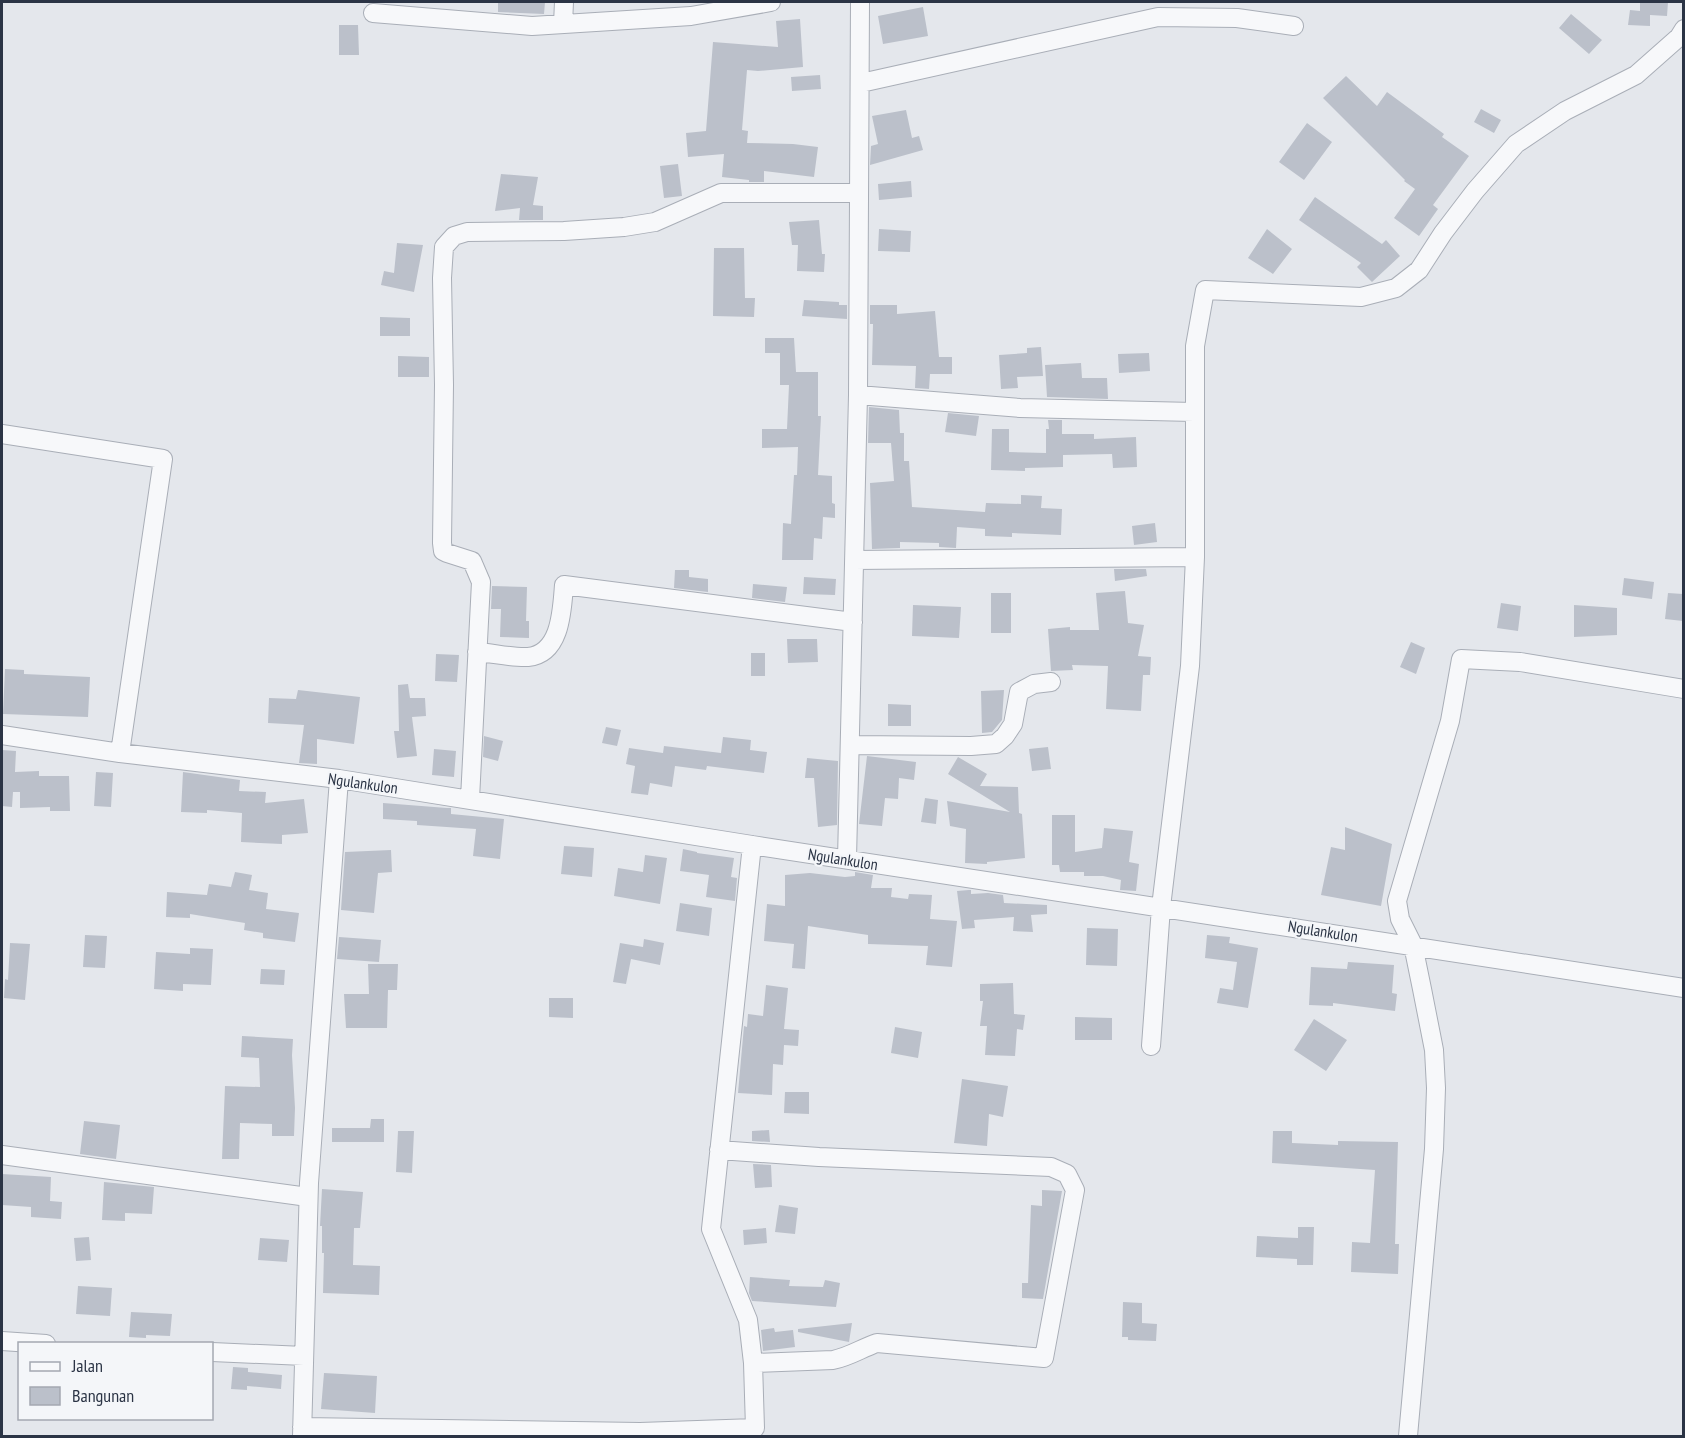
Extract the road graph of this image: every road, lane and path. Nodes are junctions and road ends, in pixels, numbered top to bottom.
1 (564, 2) edge
2 (771, 2) edge
3 (860, 2) edge
4 (373, 13) dead end
5 (563, 24) junction
6 (1293, 26) dead end
7 (1682, 35) edge
8 (861, 83) junction
9 (858, 193) junction
10 (858, 395) junction
11 (1194, 412) junction
12 (2, 434) edge
13 (1195, 557) junction
14 (854, 560) junction
15 (853, 622) junction
16 (477, 652) junction
17 (1051, 682) dead end
18 (1683, 689) edge
19 (2, 735) edge
20 (850, 745) junction
21 (120, 753) junction
22 (339, 779) junction
23 (470, 799) junction
24 (752, 845) junction
25 (847, 859) junction
26 (1161, 906) junction
27 (1413, 945) junction
28 (1683, 988) edge
29 (1151, 1046) dead end
30 (719, 1150) junction
31 (2, 1155) edge
32 (308, 1197) junction
33 (2, 1341) edge
34 (18, 1342) edge
35 (213, 1352) edge
36 (303, 1356) junction
37 (753, 1363) junction
38 (302, 1432) edge
39 (755, 1432) edge
40 (1408, 1437) edge

1 - 5 street
2 - 5 street
3 - 8 street
4 - 5 street
6 - 8 street
7 - 11 street
8 - 9 street
9 - 10 street
9 - 16 street
10 - 11 street
10 - 14 street
11 - 13 street
12 - 21 street
13 - 14 street
13 - 26 street
14 - 15 street
15 - 16 street
15 - 20 street
16 - 23 street
17 - 20 street
18 - 27 street
19 - 21 street, Ngulankulon
20 - 25 street
21 - 22 street, Ngulankulon
22 - 23 street, Ngulankulon
22 - 32 street
23 - 24 street, Ngulankulon
24 - 25 street, Ngulankulon
24 - 30 street
25 - 26 street, Ngulankulon
26 - 27 street, Ngulankulon
26 - 29 street
27 - 28 street, Ngulankulon
27 - 40 street
30 - 37 street
30 - 37 street
31 - 32 street
32 - 36 street
33 - 34 street
35 - 36 street
36 - 38 street
37 - 39 street
38 - 39 street

